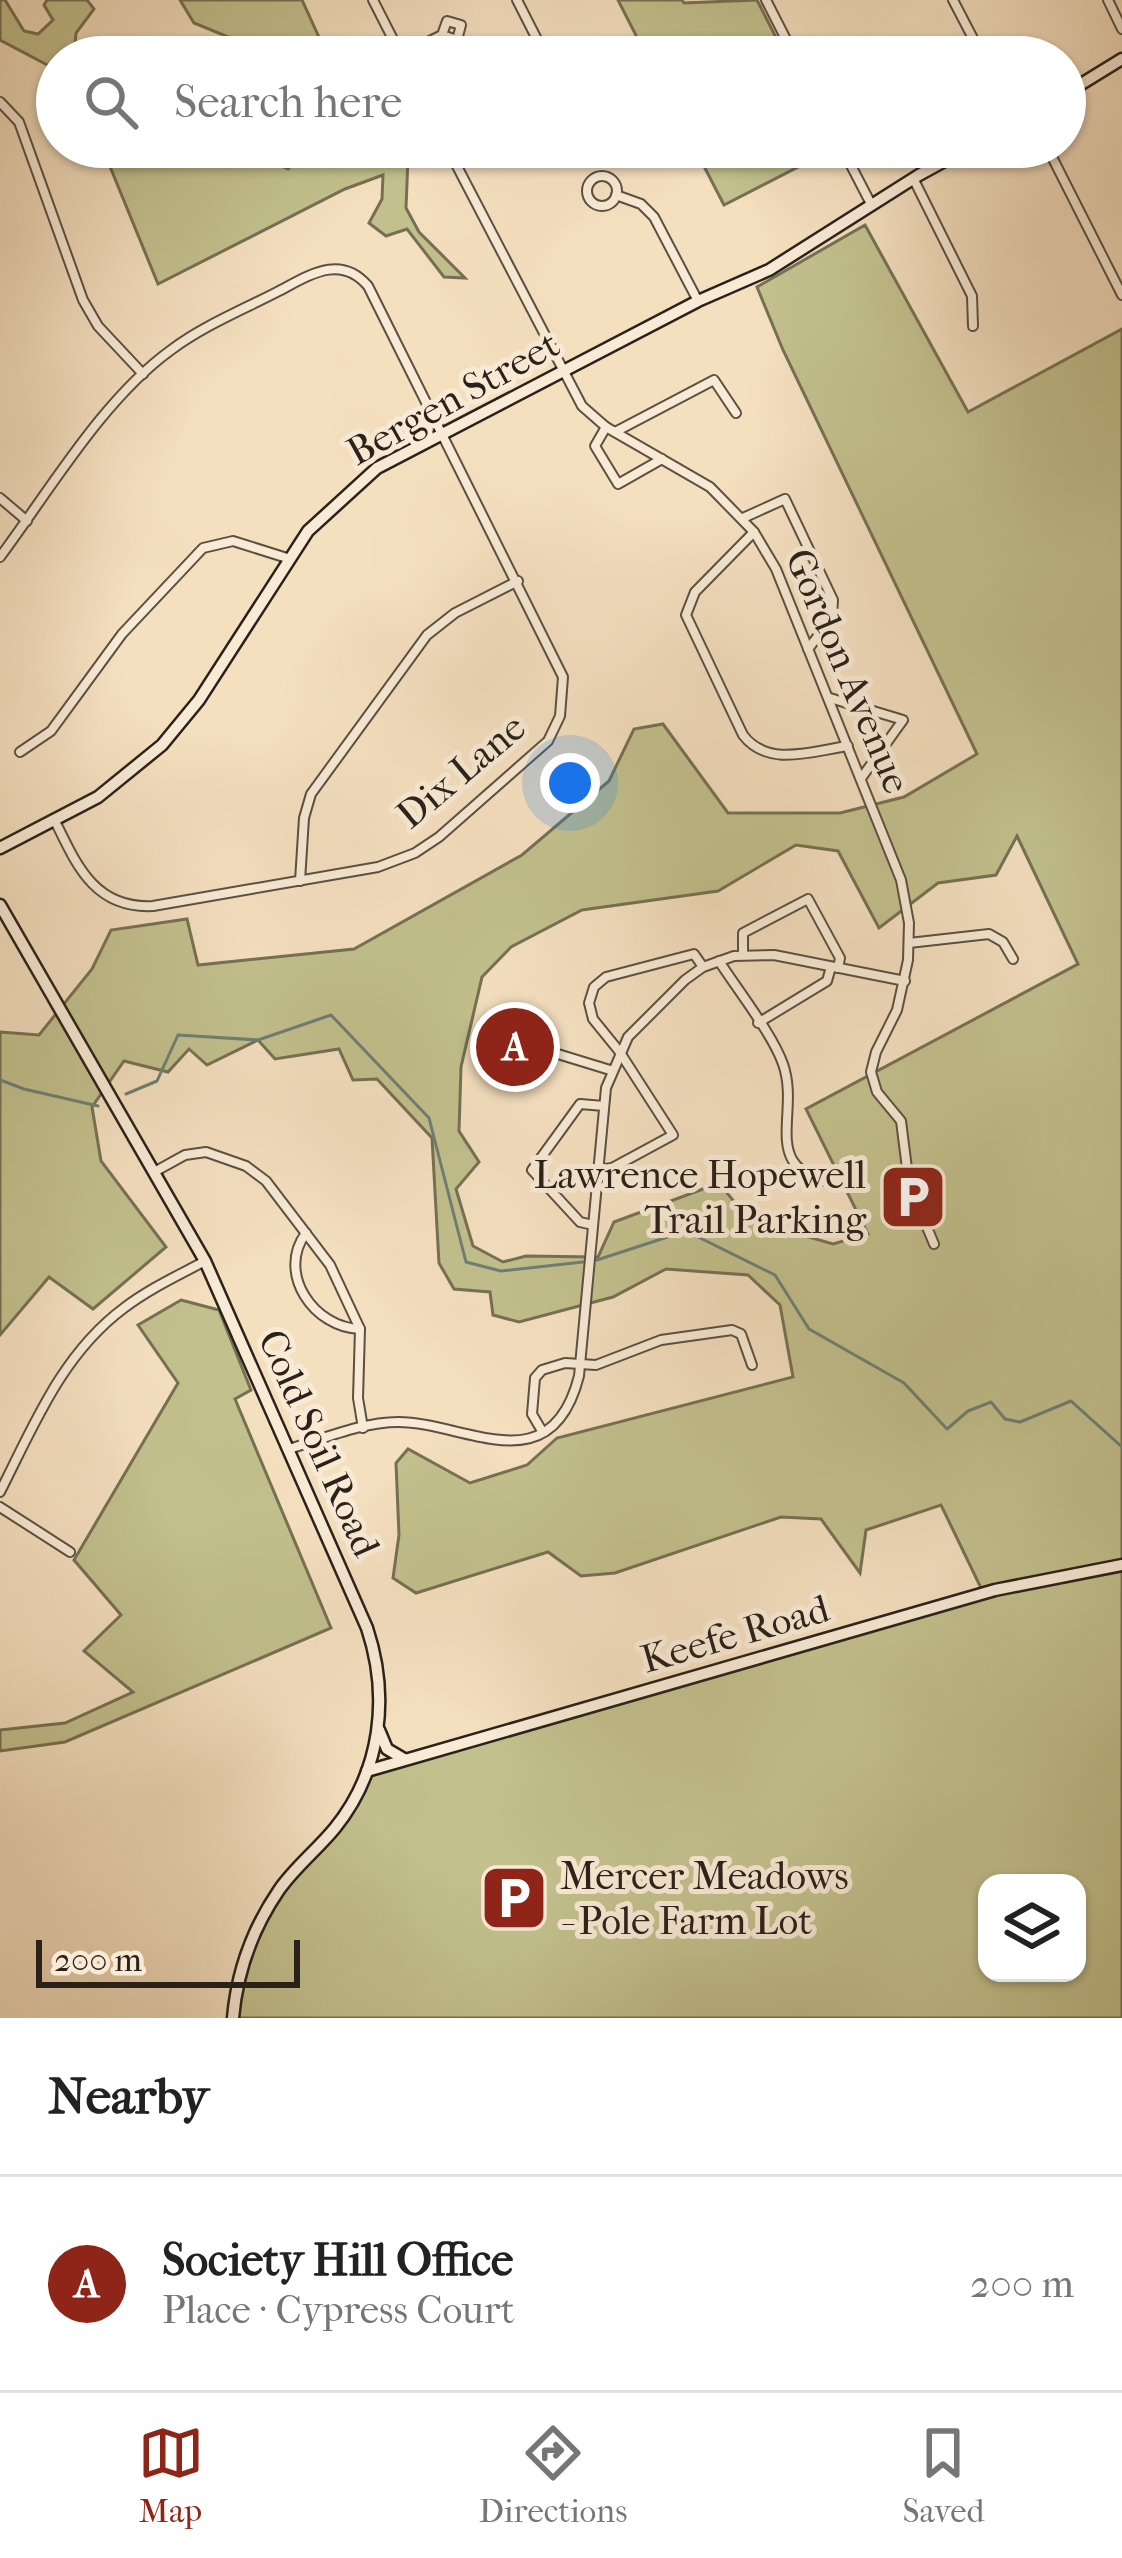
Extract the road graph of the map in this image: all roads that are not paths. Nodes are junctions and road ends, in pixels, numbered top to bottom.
1 (373, 0) edge
2 (518, 0) edge
3 (766, 0) edge
4 (953, 0) edge
5 (1108, 0) edge
6 (1122, 29) edge
7 (391, 36) edge
8 (536, 36) edge
9 (784, 36) edge
10 (972, 36) edge
11 (1122, 58) edge
12 (1086, 81) edge
13 (0, 102) edge
14 (458, 168) edge
15 (852, 168) edge
16 (932, 168) edge
17 (1058, 168) edge
18 (914, 178) junction
19 (616, 196) junction
20 (871, 204) junction
21 (1122, 295) edge
22 (698, 301) junction
23 (973, 326) dead end
24 (561, 371) junction
25 (143, 374) junction
26 (736, 412) dead end
27 (609, 430) junction
28 (442, 432) junction
29 (663, 458) junction
30 (0, 498) edge
31 (743, 518) junction
32 (27, 521) junction
33 (754, 532) junction
34 (0, 557) edge
35 (287, 558) junction
36 (518, 581) junction
37 (808, 650) junction
38 (828, 698) junction
39 (848, 746) junction
40 (20, 752) dead end
41 (861, 778) junction
42 (56, 821) junction
43 (0, 848) edge
44 (300, 881) junction
45 (0, 905) edge
46 (909, 943) junction
47 (743, 955) junction
48 (1013, 958) dead end
49 (719, 961) junction
50 (704, 967) junction
51 (835, 967) junction
52 (905, 981) junction
53 (758, 1022) junction
54 (548, 1051) dead end
55 (619, 1051) junction
56 (610, 1070) junction
57 (604, 1106) junction
58 (598, 1170) junction
59 (156, 1171) junction
60 (847, 1185) dead end
61 (593, 1225) junction
62 (306, 1233) junction
63 (934, 1244) dead end
64 (205, 1262) junction
65 (360, 1330) junction
66 (580, 1364) junction
67 (752, 1365) dead end
68 (363, 1428) junction
69 (542, 1431) junction
70 (289, 1449) junction
71 (0, 1492) edge
72 (0, 1507) edge
73 (70, 1552) dead end
74 (1122, 1565) edge
75 (378, 1727) junction
76 (408, 1760) junction
77 (368, 1771) junction
78 (233, 2018) edge

1 - 7 street
2 - 8 street
3 - 9 street
4 - 10 street
5 - 6 street
11 - 12 street
13 - 25 street
14 - 24 street, Gordon Avenue
15 - 20 street
16 - 18 street, Bergen Street
17 - 21 street
18 - 20 street, Bergen Street
18 - 23 street
19 - 19 street
19 - 22 street
20 - 22 street, Bergen Street
22 - 24 street, Bergen Street
24 - 27 street, Gordon Avenue
24 - 28 street, Bergen Street
25 - 28 street, Dix Lane
25 - 32 street
26 - 27 street
27 - 29 street, Gordon Avenue
27 - 29 street
28 - 35 street, Bergen Street
28 - 36 street, Dix Lane
29 - 31 street, Gordon Avenue
30 - 32 street
31 - 33 street, Gordon Avenue
31 - 37 street
32 - 34 street
33 - 37 street, Gordon Avenue
33 - 39 street
35 - 40 street
35 - 42 street, Bergen Street
36 - 44 street
36 - 44 street, Dix Lane
37 - 38 street, Gordon Avenue
38 - 39 street, Gordon Avenue
38 - 41 street
39 - 41 street, Gordon Avenue
41 - 46 street, Gordon Avenue
42 - 43 street, Bergen Street
42 - 44 street, Dix Lane
45 - 59 street, Cold Soil Road
46 - 48 street
46 - 52 street, Gordon Avenue
47 - 49 street
47 - 51 street
47 - 51 street
49 - 50 street
49 - 53 street
50 - 55 street
50 - 55 street
51 - 52 street
51 - 53 street
52 - 63 street, Gordon Avenue
53 - 60 street
54 - 56 street
55 - 56 street
55 - 58 street
56 - 57 street
57 - 58 street
57 - 61 street
58 - 61 street
59 - 62 street
59 - 64 street, Cold Soil Road
61 - 66 street
62 - 65 street
62 - 65 street
64 - 70 street, Cold Soil Road
64 - 71 street
65 - 68 street
66 - 67 street
66 - 69 street
66 - 69 street
68 - 69 street
68 - 70 street
70 - 75 street, Cold Soil Road
72 - 73 street
74 - 76 street, Keefe Road
75 - 76 street
75 - 77 street, Cold Soil Road
76 - 77 street, Keefe Road
77 - 78 street, Cold Soil Road

